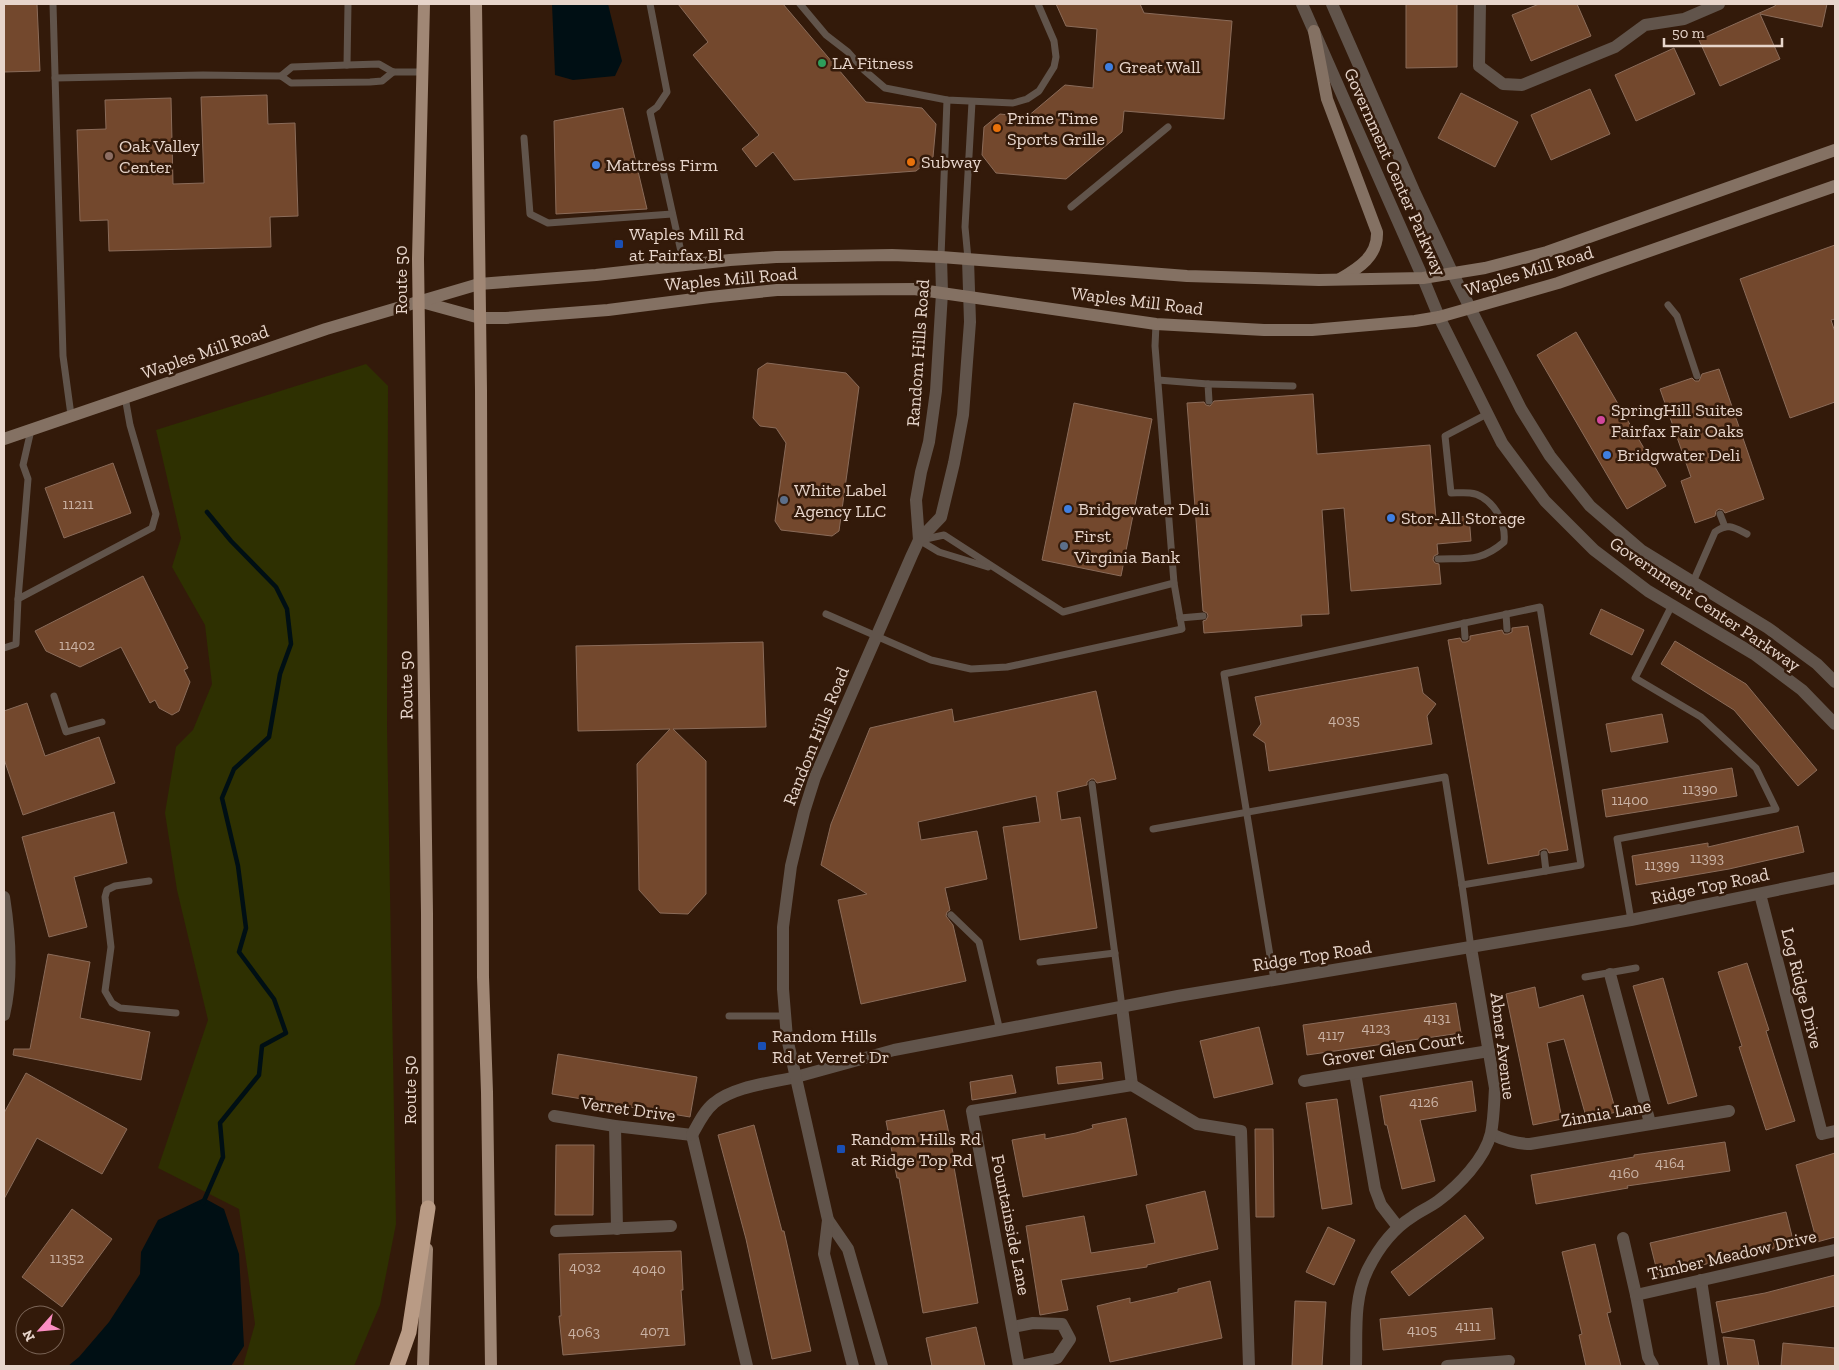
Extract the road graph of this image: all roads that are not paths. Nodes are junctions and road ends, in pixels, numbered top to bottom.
1 (53, 4) edge
2 (348, 4) edge
3 (424, 4) edge
4 (476, 4) edge
5 (650, 4) edge
6 (800, 4) edge
7 (1038, 4) edge
8 (1302, 4) edge
9 (1332, 4) edge
10 (1480, 4) edge
11 (1719, 4) edge
12 (1314, 31) junction
13 (347, 65) junction
14 (393, 72) junction
15 (422, 72) junction
16 (281, 76) junction
17 (55, 78) junction
18 (947, 100) junction
19 (972, 102) junction
20 (1168, 127) dead end
21 (524, 138) dead end
22 (1835, 150) edge
23 (1835, 186) edge
24 (1070, 207) dead end
25 (672, 214) junction
26 (941, 257) junction
27 (968, 259) junction
28 (684, 265) junction
29 (1453, 274) junction
30 (1423, 278) junction
31 (1339, 280) junction
32 (479, 284) junction
33 (942, 292) junction
34 (968, 296) junction
35 (418, 301) junction
36 (1668, 305) dead end
37 (1470, 308) junction
38 (1439, 317) junction
39 (480, 318) junction
40 (1156, 324) junction
41 (1697, 376) dead end
42 (1158, 380) junction
43 (1208, 384) junction
44 (1293, 386) dead end
45 (125, 397) junction
46 (1209, 401) dead end
47 (1487, 414) junction
48 (71, 415) junction
49 (31, 429) junction
50 (4, 439) edge
51 (1720, 514) dead end
52 (1725, 527) junction
53 (1747, 534) dead end
54 (919, 540) junction
55 (1438, 559) dead end
56 (996, 569) junction
57 (1693, 582) junction
58 (1174, 584) junction
59 (18, 599) junction
60 (1672, 605) junction
61 (826, 614) dead end
62 (1506, 614) junction
63 (1203, 616) dead end
64 (1180, 618) junction
65 (1464, 623) junction
66 (1507, 629) dead end
67 (875, 637) junction
68 (1465, 637) dead end
69 (4, 648) edge
70 (1835, 682) edge
71 (54, 696) dead end
72 (102, 722) dead end
73 (1835, 724) edge
74 (1092, 784) dead end
75 (1247, 812) junction
76 (1153, 829) dead end
77 (1544, 854) dead end
78 (1546, 871) junction
79 (1835, 878) edge
80 (149, 881) dead end
81 (1462, 885) junction
82 (1760, 894) junction
83 (4, 897) edge
84 (951, 915) dead end
85 (1631, 920) junction
86 (1471, 948) junction
87 (1115, 953) junction
88 (7, 959) edge
89 (1040, 962) dead end
90 (1636, 968) dead end
91 (1610, 974) junction
92 (1585, 977) dead end
93 (1274, 980) junction
94 (1122, 1007) junction
95 (176, 1013) dead end
96 (4, 1015) edge
97 (729, 1016) dead end
98 (785, 1016) junction
99 (1000, 1031) junction
100 (1489, 1051) junction
101 (1356, 1073) junction
102 (796, 1077) junction
103 (1304, 1081) dead end
104 (1132, 1085) junction
105 (1729, 1111) dead end
106 (554, 1116) dead end
107 (1650, 1123) junction
108 (615, 1126) junction
109 (1835, 1131) edge
110 (1491, 1134) junction
111 (692, 1135) junction
112 (428, 1208) junction
113 (828, 1220) junction
114 (671, 1226) dead end
115 (1398, 1227) junction
116 (617, 1228) junction
117 (556, 1231) dead end
118 (1623, 1238) dead end
119 (1835, 1250) edge
120 (1701, 1280) junction
121 (1636, 1295) junction
122 (1013, 1327) junction
123 (1509, 1361) dead end
124 (398, 1366) edge
125 (423, 1366) edge
126 (490, 1366) edge
127 (747, 1366) edge
128 (853, 1366) edge
129 (882, 1366) edge
130 (1020, 1366) edge
131 (1249, 1366) edge
132 (1356, 1366) edge
133 (1447, 1366) edge
134 (1653, 1366) edge
135 (1714, 1366) edge

1 - 17 lane
2 - 13 lane
3 - 15 main road, Route 50
4 - 32 main road
5 - 25 lane
6 - 18 lane
7 - 19 lane
8 - 12 street, Government Center Parkway
9 - 29 street, Government Center Parkway
10 - 11 street
12 - 30 street, Government Center Parkway
12 - 31 main road
13 - 14 lane
13 - 16 lane
14 - 15 lane
14 - 16 lane
15 - 35 main road, Route 50
16 - 17 lane
17 - 48 lane
18 - 19 lane
18 - 26 lane
19 - 27 lane
20 - 24 lane
21 - 25 lane
22 - 29 main road, Waples Mill Road
23 - 37 main road, Waples Mill Road
25 - 28 lane
26 - 27 main road, Waples Mill Road
26 - 28 main road, Waples Mill Road
26 - 33 street, Random Hills Road
27 - 31 main road, Waples Mill Road
27 - 34 street, Random Hills Road
28 - 32 main road, Waples Mill Road
29 - 30 main road, Waples Mill Road
29 - 37 street, Government Center Parkway
30 - 31 main road, Waples Mill Road
30 - 38 street, Government Center Parkway
32 - 35 main road, Waples Mill Road
32 - 39 main road
33 - 34 main road, Waples Mill Road
33 - 39 main road, Waples Mill Road
33 - 54 street, Random Hills Road
34 - 40 main road, Waples Mill Road
34 - 54 street, Random Hills Road
35 - 39 main road, Waples Mill Road
35 - 45 main road, Waples Mill Road
35 - 112 main road, Route 50
36 - 41 lane
37 - 38 main road, Waples Mill Road
37 - 57 street, Government Center Parkway
38 - 40 main road, Waples Mill Road
38 - 47 street, Government Center Parkway
39 - 126 main road
40 - 42 lane
42 - 43 lane
42 - 58 lane
43 - 44 lane
43 - 46 lane
45 - 48 main road, Waples Mill Road
45 - 59 lane
47 - 55 lane
47 - 60 street, Government Center Parkway
48 - 49 main road, Waples Mill Road
49 - 50 main road, Waples Mill Road
49 - 59 lane
51 - 52 lane
52 - 53 lane
52 - 57 lane
54 - 56 lane
54 - 56 lane
54 - 67 street, Random Hills Road
56 - 58 lane
57 - 70 street, Government Center Parkway
58 - 64 lane
59 - 69 lane
60 - 73 street, Government Center Parkway
60 - 85 lane
61 - 67 lane
62 - 65 lane
62 - 66 lane
62 - 78 lane
63 - 64 lane
64 - 67 lane
65 - 68 lane
65 - 75 lane
67 - 98 street, Random Hills Road
71 - 72 lane
74 - 87 lane
75 - 76 lane
75 - 81 lane
75 - 93 lane
77 - 78 lane
78 - 81 lane
79 - 82 street, Ridge Top Road
80 - 95 lane
81 - 86 lane
82 - 85 street, Ridge Top Road
82 - 109 street, Log Ridge Drive
83 - 88 street
84 - 99 lane
85 - 86 street, Ridge Top Road
86 - 93 street, Ridge Top Road
86 - 100 street, Abner Avenue
87 - 89 lane
87 - 94 lane
88 - 96 street
90 - 91 lane
91 - 92 lane
91 - 107 street
93 - 94 street, Ridge Top Road
94 - 99 street, Ridge Top Road
94 - 104 street
97 - 98 lane
98 - 102 street, Random Hills Road
99 - 102 street, Ridge Top Road
100 - 101 street, Grover Glen Court
100 - 110 street, Abner Avenue
101 - 103 street, Grover Glen Court
101 - 115 street
102 - 111 street, Verret Drive
102 - 113 street, Random Hills Road
104 - 122 street, Fountainside Lane
104 - 131 street
105 - 107 street, Zinnia Lane
106 - 108 street, Verret Drive
107 - 110 street, Zinnia Lane
108 - 111 street, Verret Drive
108 - 116 street
110 - 115 street, Abner Avenue
111 - 127 street
112 - 124 highway
112 - 125 main road, Route 50
113 - 128 street, Random Hills Road
113 - 129 street, Random Hills Road
114 - 116 street
115 - 132 street, Abner Avenue
116 - 117 street
118 - 121 street
119 - 120 street, Timber Meadow Drive
120 - 121 street, Timber Meadow Drive
120 - 135 street
121 - 134 street
122 - 130 street, Fountainside Lane
122 - 130 street, Fountainside Lane
123 - 133 street

